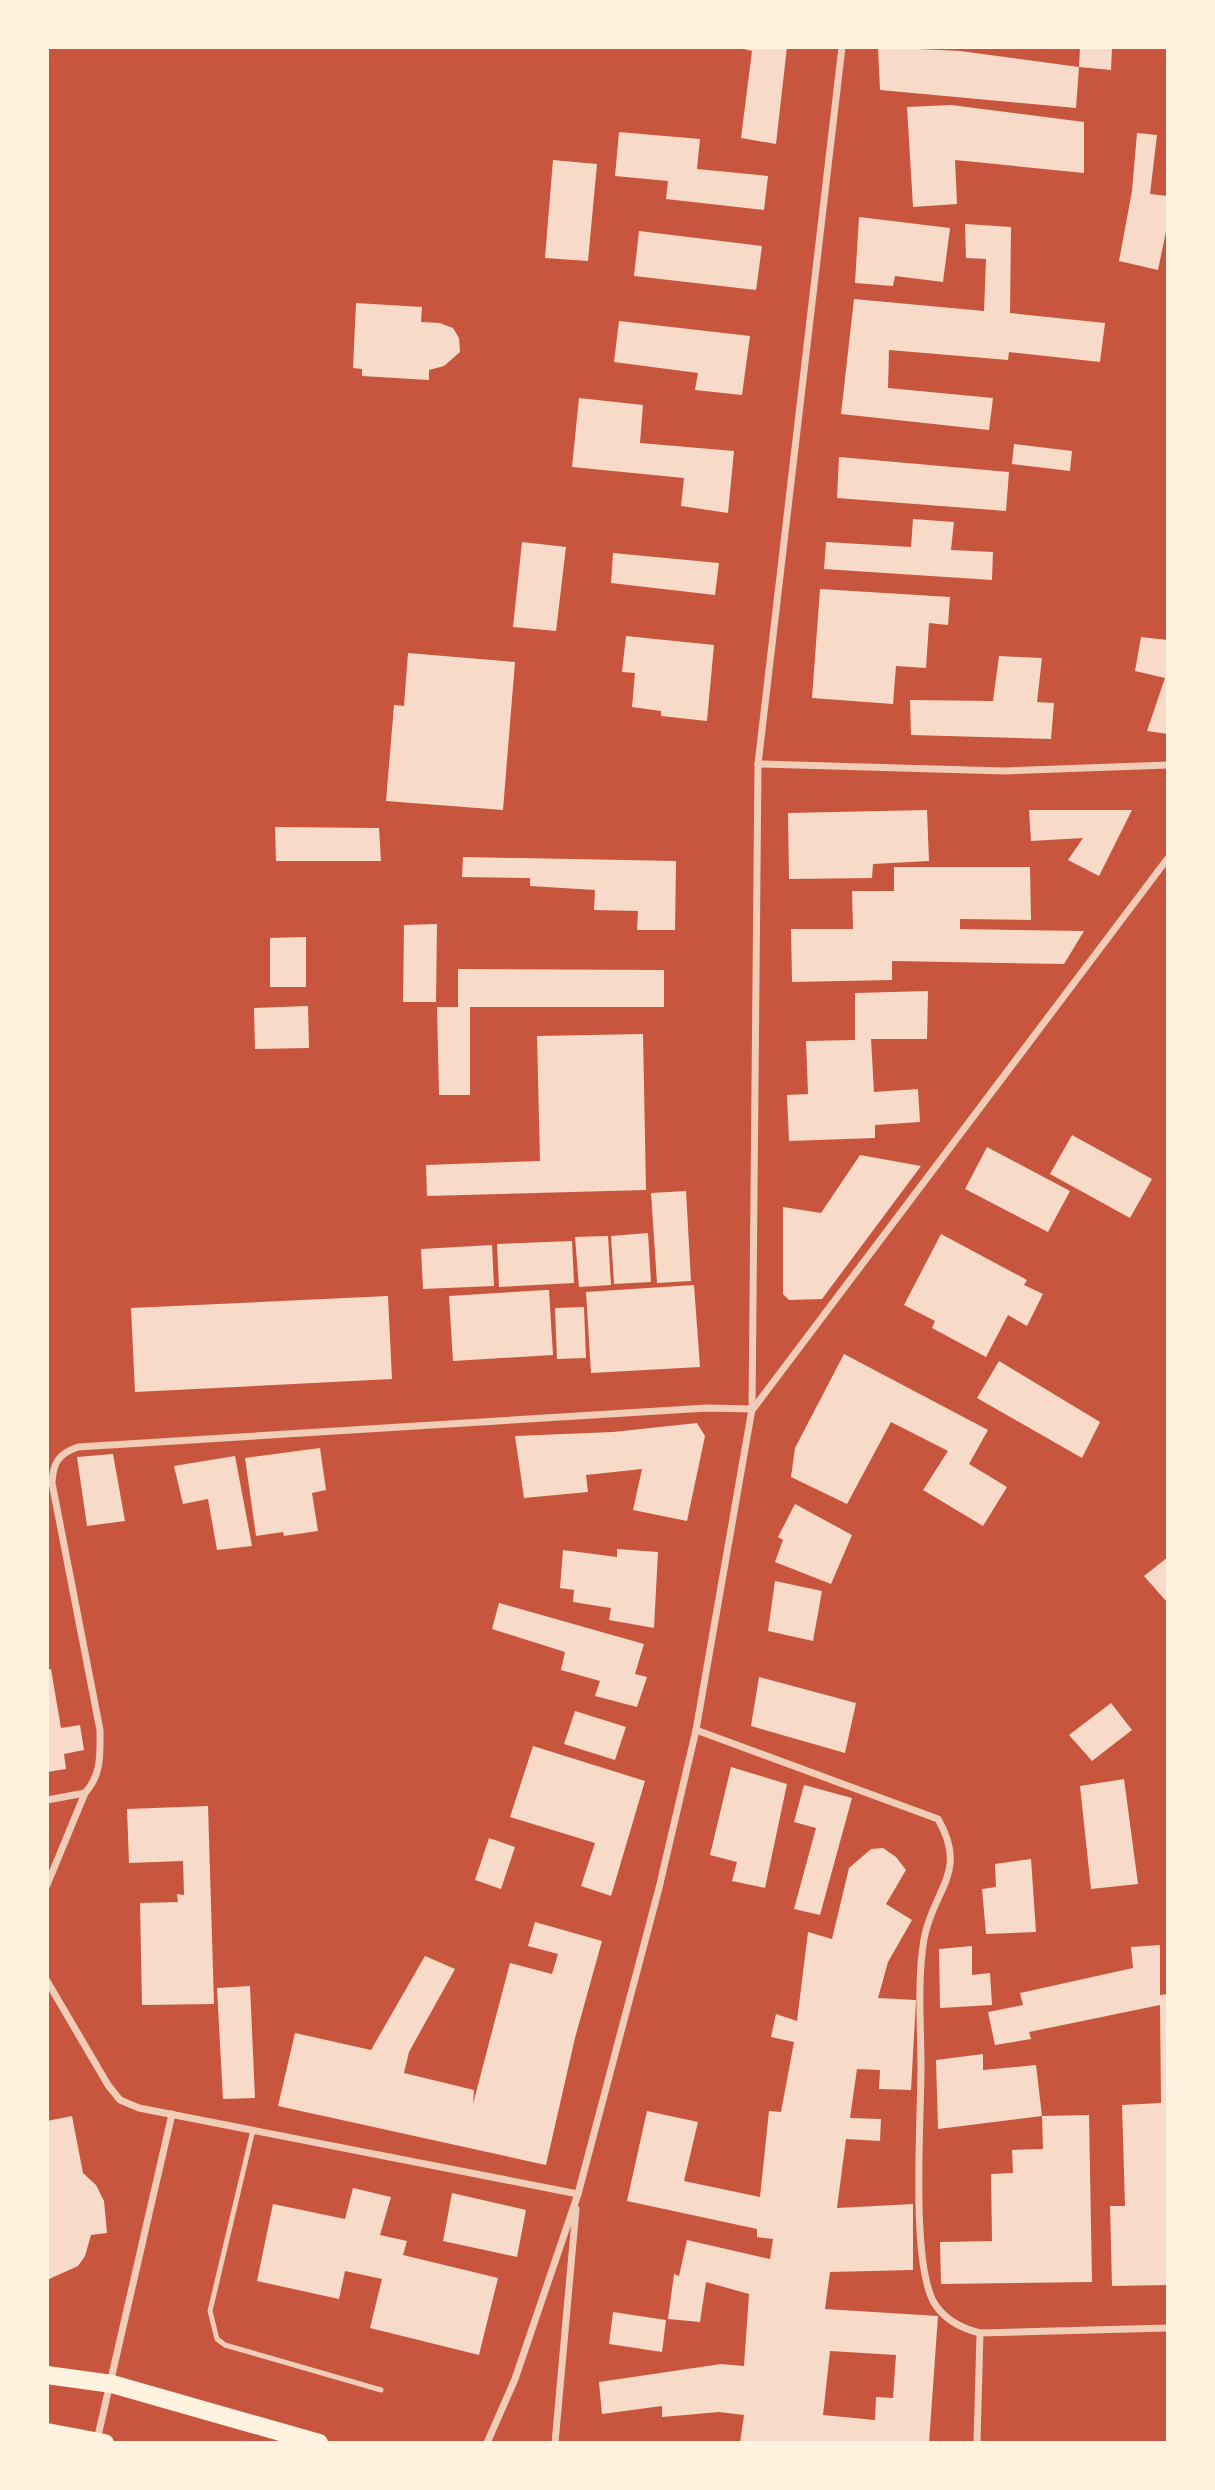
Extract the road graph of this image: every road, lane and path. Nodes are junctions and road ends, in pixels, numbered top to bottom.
1 (842, 47) edge
2 (758, 764) junction
3 (1168, 765) edge
4 (1168, 858) edge
5 (752, 1409) junction
6 (696, 1730) junction
7 (85, 1793) junction
8 (47, 1800) edge
9 (47, 1885) edge
10 (47, 1981) edge
11 (172, 2114) junction
12 (253, 2130) junction
13 (578, 2194) junction
14 (1168, 2329) edge
15 (979, 2333) junction
16 (47, 2375) edge
17 (112, 2384) junction
18 (381, 2390) dead end
19 (47, 2432) edge
20 (101, 2442) edge
21 (319, 2443) edge
22 (487, 2443) edge
23 (555, 2443) edge
24 (977, 2443) edge

1 - 2 street
2 - 3 street
2 - 5 street
4 - 5 street
5 - 6 street
5 - 7 street
6 - 13 street
6 - 15 street
7 - 8 street
7 - 9 street
10 - 11 street
11 - 12 street
11 - 17 street
12 - 13 street
12 - 18 lane
13 - 22 street
13 - 23 street
14 - 15 street
15 - 24 street
16 - 17 main road
17 - 20 street
17 - 21 main road
19 - 20 main road

